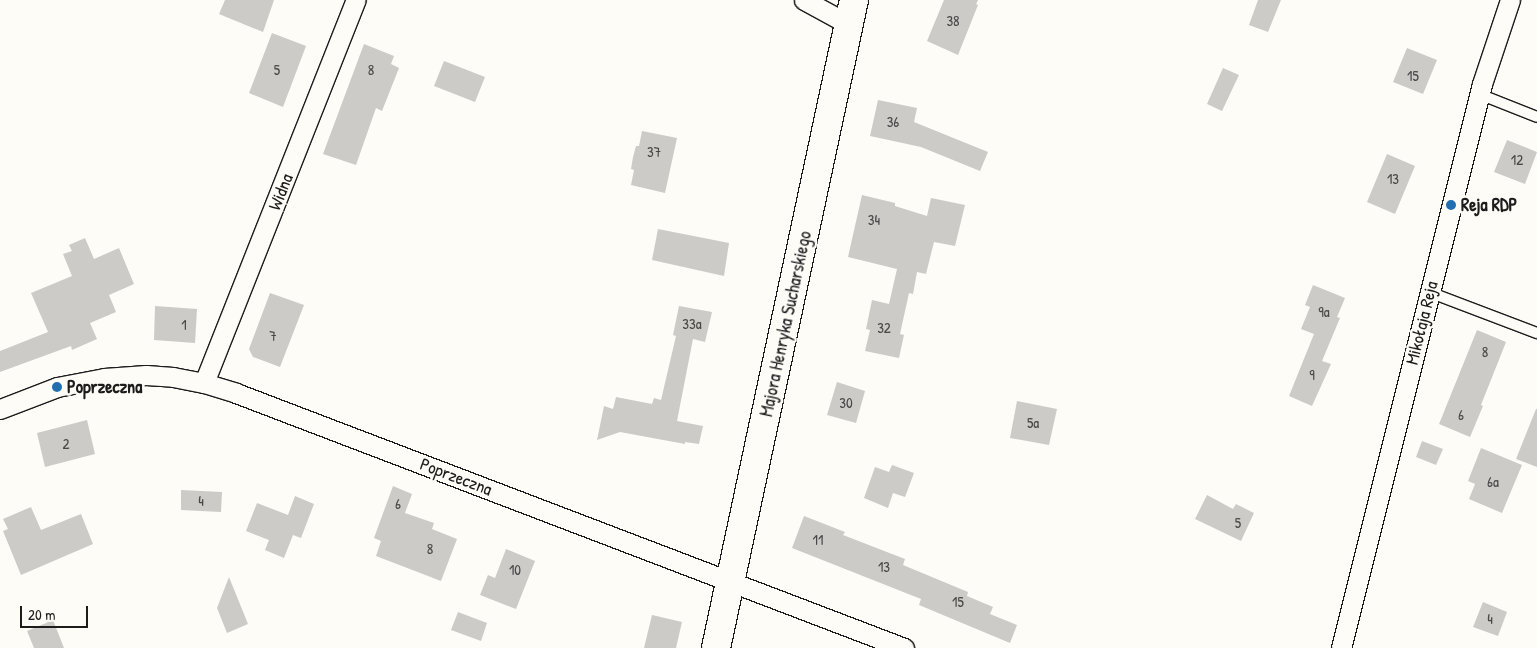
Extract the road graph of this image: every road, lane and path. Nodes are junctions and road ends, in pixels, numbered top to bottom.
1 (356, 0) edge
2 (804, 0) edge
3 (1510, 0) edge
4 (852, 12) edge
5 (1479, 94) junction
6 (1537, 117) edge
7 (1429, 292) junction
8 (1537, 333) edge
9 (204, 383) junction
10 (0, 409) edge
11 (731, 582) junction
12 (716, 648) edge
13 (904, 648) edge
14 (1341, 648) edge

1 - 9 street, Widna
2 - 4 street
3 - 5 street, Mikołaja Reja
4 - 11 street, Majora Henryka Sucharskiego
5 - 6 lane
5 - 7 street, Mikołaja Reja
7 - 8 lane
7 - 14 street, Mikołaja Reja
9 - 10 street, Poprzeczna
9 - 11 street, Poprzeczna
11 - 12 street, Majora Henryka Sucharskiego
11 - 13 street, Poprzeczna

